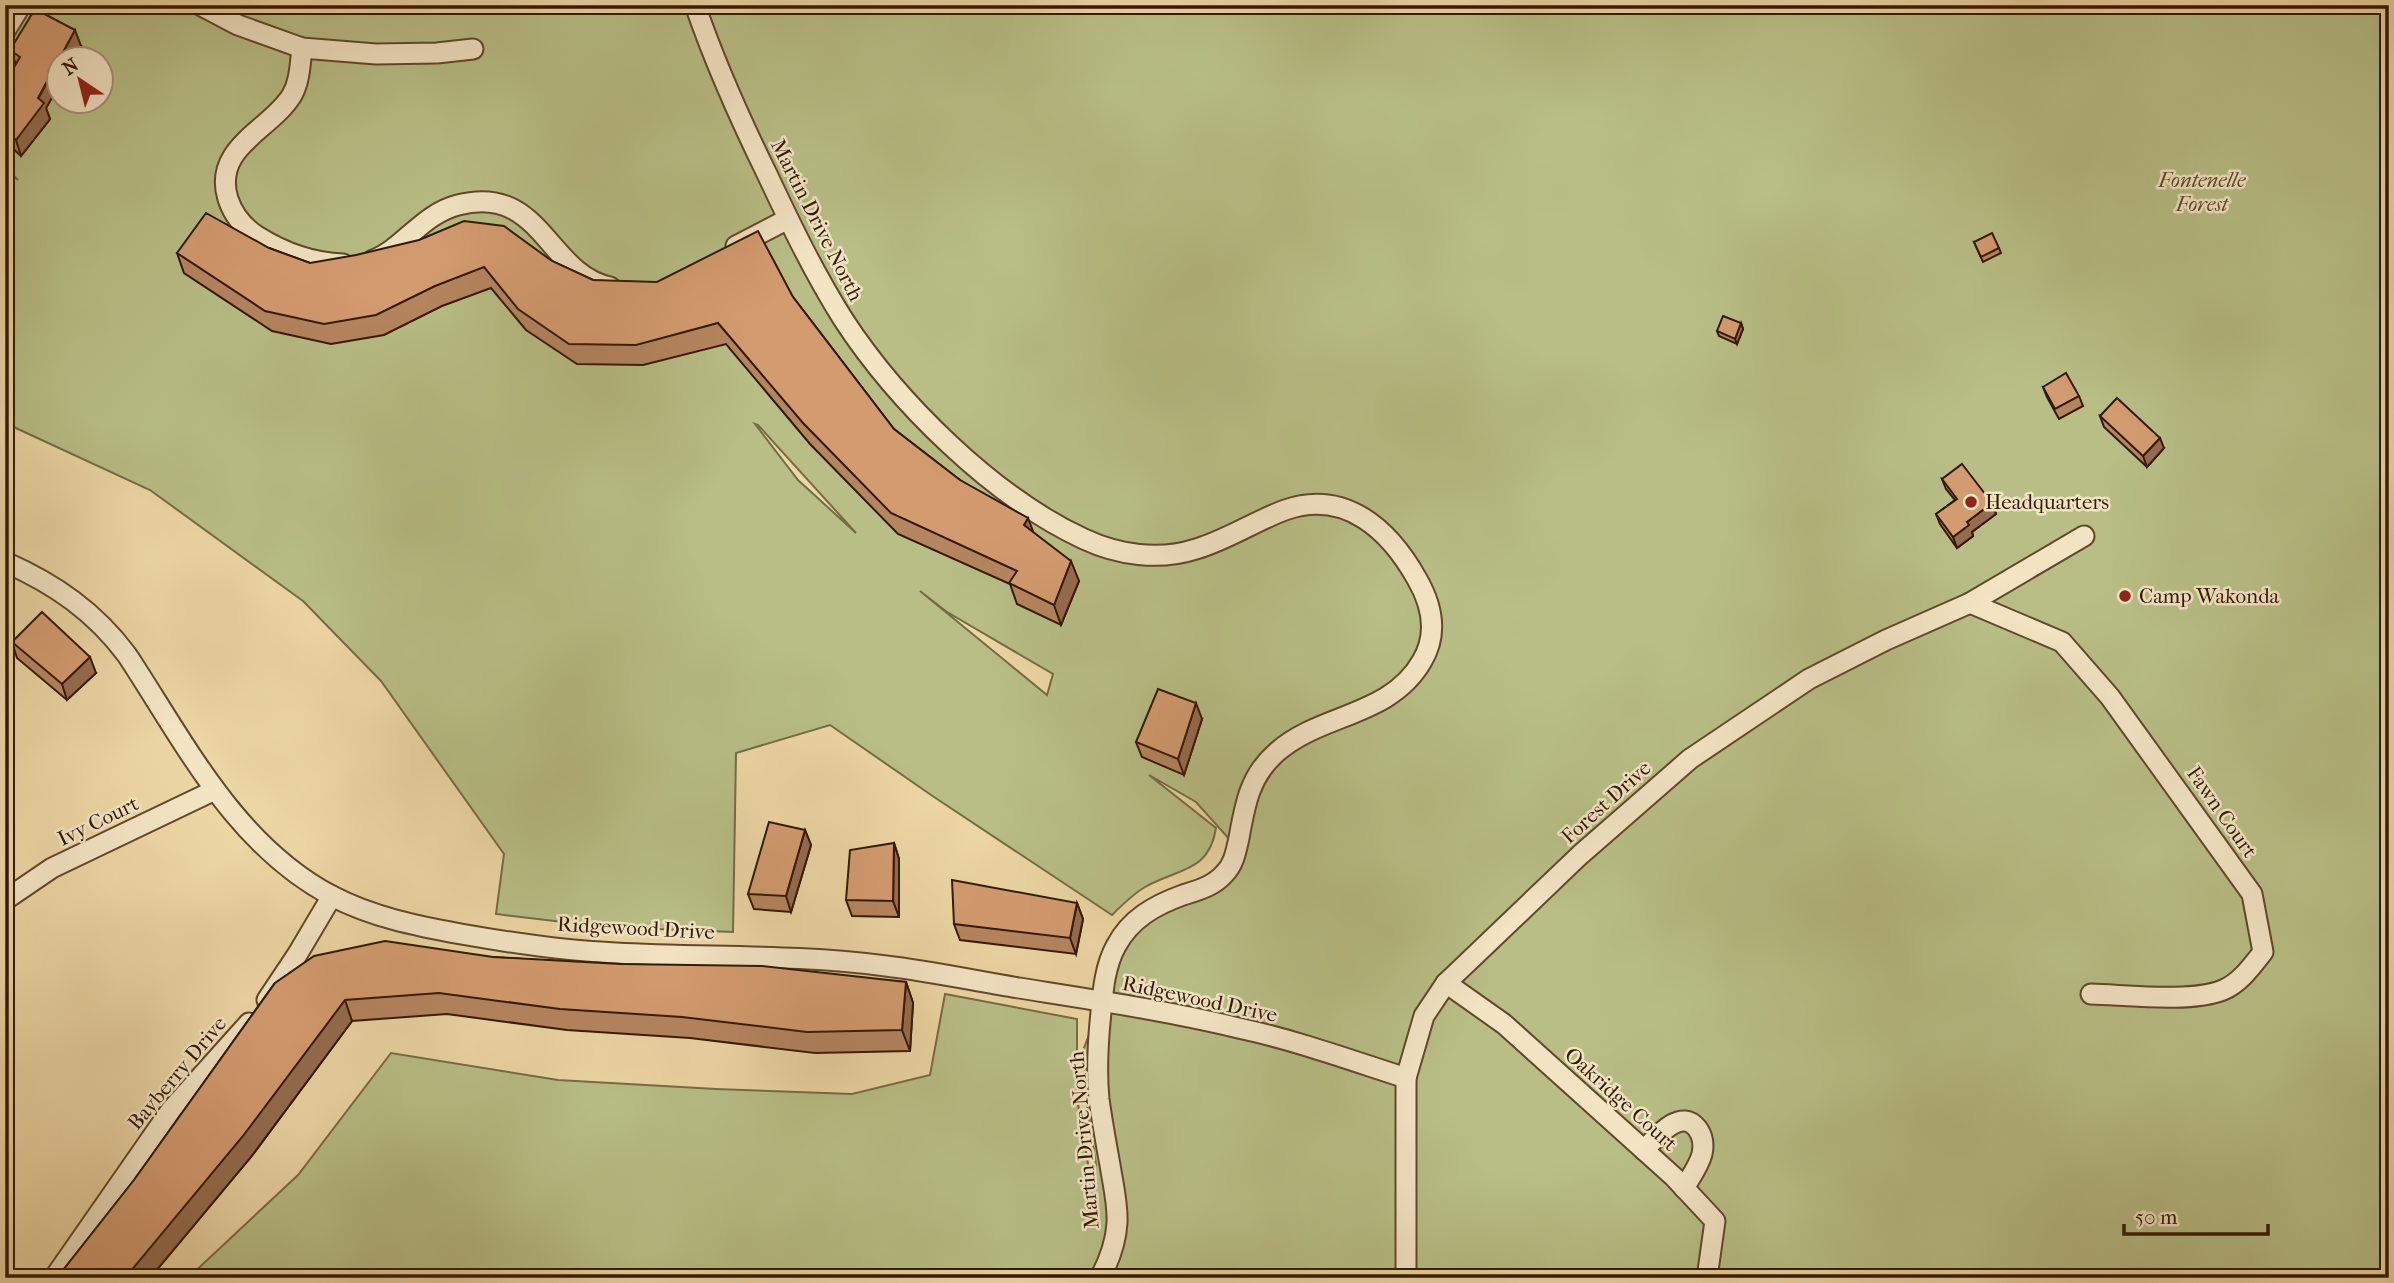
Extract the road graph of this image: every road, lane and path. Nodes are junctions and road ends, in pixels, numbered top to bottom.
1 (21, 5) edge
2 (200, 5) edge
3 (695, 5) edge
4 (5, 31) edge
5 (302, 48) junction
6 (473, 49) dead end
7 (788, 219) junction
8 (715, 256) edge
9 (630, 288) edge
10 (2084, 536) dead end
11 (5, 562) edge
12 (1969, 603) junction
13 (215, 790) junction
14 (332, 896) junction
15 (5, 900) edge
16 (1446, 983) junction
17 (2091, 994) dead end
18 (1102, 1001) junction
19 (1406, 1078) junction
20 (1644, 1150) junction
21 (1684, 1188) junction
22 (54, 1278) edge
23 (1100, 1278) edge
24 (1406, 1278) edge
25 (1707, 1278) edge

1 - 4 street
2 - 5 street
3 - 7 street, Martin Drive North
5 - 6 street
5 - 9 street
7 - 8 street
7 - 18 street, Martin Drive North
10 - 12 street, Forest Drive
11 - 13 street, Ridgewood Drive
12 - 16 street, Forest Drive
12 - 17 street, Fawn Court
13 - 14 street, Ridgewood Drive
13 - 15 street, Ivy Court
14 - 18 street, Ridgewood Drive
14 - 22 street, Bayberry Drive
16 - 19 street, Forest Drive
16 - 20 street, Oakridge Court
18 - 19 street, Ridgewood Drive
18 - 23 street, Martin Drive North
19 - 24 street, Forest Drive
20 - 21 street, Oakridge Court
20 - 21 street
21 - 25 street, Oakridge Court

